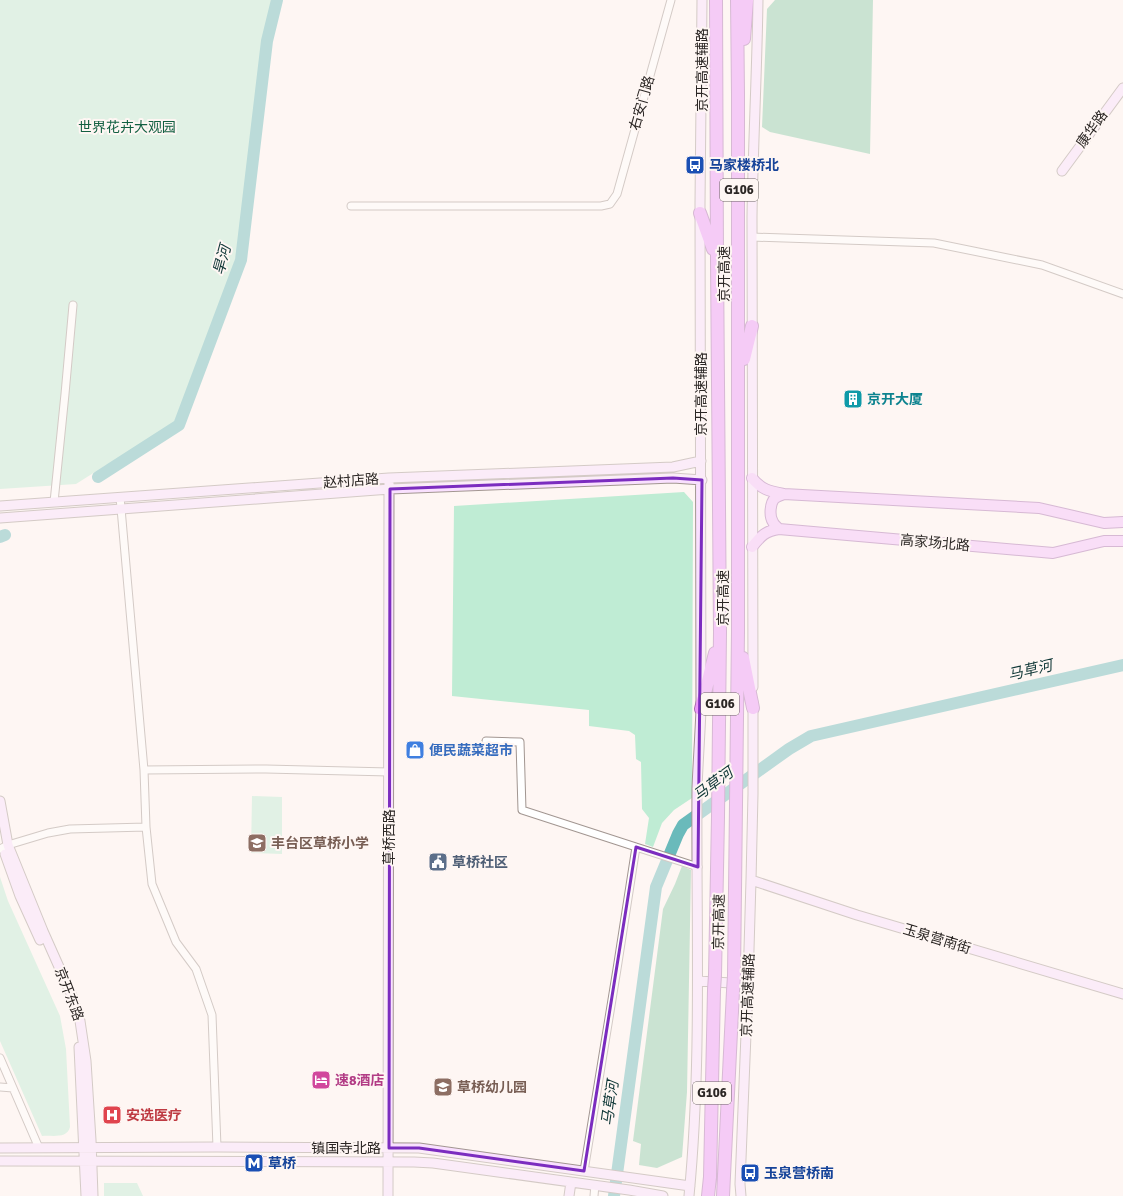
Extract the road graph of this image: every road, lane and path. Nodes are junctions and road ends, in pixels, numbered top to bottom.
1 (671, 0) edge
2 (702, 0) edge
3 (716, 0) edge
4 (737, 0) edge
5 (747, 0) edge
6 (758, 0) edge
7 (1123, 88) edge
8 (738, 94) junction
9 (1062, 171) dead end
10 (351, 206) dead end
11 (700, 213) junction
12 (752, 238) junction
13 (717, 260) junction
14 (1123, 294) edge
15 (72, 305) dead end
16 (752, 326) junction
17 (739, 380) junction
18 (701, 461) junction
19 (390, 478) junction
20 (752, 478) junction
21 (702, 480) junction
22 (390, 489) junction
23 (784, 494) junction
24 (120, 497) junction
25 (54, 502) junction
26 (0, 506) edge
27 (121, 510) junction
28 (0, 518) edge
29 (1123, 522) edge
30 (779, 529) junction
31 (1123, 542) edge
32 (752, 547) junction
33 (720, 632) junction
34 (738, 632) junction
35 (752, 708) junction
36 (702, 710) junction
37 (486, 741) dead end
38 (144, 770) junction
39 (389, 772) junction
40 (0, 801) edge
41 (146, 827) junction
42 (0, 835) edge
43 (4, 847) edge
44 (636, 847) junction
45 (698, 868) junction
46 (751, 880) junction
47 (698, 981) junction
48 (748, 984) junction
49 (1123, 994) edge
50 (0, 1058) edge
51 (0, 1088) edge
52 (13, 1088) junction
53 (217, 1147) junction
54 (0, 1148) edge
55 (39, 1148) junction
56 (88, 1148) junction
57 (389, 1148) junction
58 (0, 1161) edge
59 (88, 1161) junction
60 (389, 1162) junction
61 (584, 1171) junction
62 (571, 1182) junction
63 (597, 1185) junction
64 (690, 1186) junction
65 (86, 1196) edge
66 (93, 1196) edge
67 (388, 1196) edge
68 (569, 1196) edge
69 (594, 1196) edge
70 (663, 1196) edge
71 (689, 1196) edge
72 (708, 1196) edge
73 (724, 1196) edge
74 (741, 1196) edge

1 - 10 street, 右安门路
2 - 11 street, 京开高速辅路
3 - 13 highway, 京开高速 / G106
4 - 8 highway, 京开高速 / G106
5 - 8 highway
6 - 12 street
7 - 9 street, 康华路
8 - 17 highway, 京开高速 / G106
11 - 13 highway
11 - 18 street, 京开高速辅路
12 - 14 street
12 - 16 street
13 - 33 highway, 京开高速 / G106
15 - 25 street
16 - 17 highway
16 - 20 street
17 - 34 highway, 京开高速 / G106
18 - 19 street, 赵村店路
18 - 21 street, 京开高速辅路
19 - 22 street, 草桥西路
19 - 24 street, 赵村店路
20 - 23 main road
20 - 32 street
21 - 22 street, 赵村店路
21 - 36 street, 京开高速辅路
22 - 27 street, 赵村店路
22 - 39 street, 草桥西路
23 - 29 main road
23 - 30 main road
24 - 25 street, 赵村店路
24 - 27 street
25 - 26 street, 赵村店路
27 - 28 street, 赵村店路
27 - 38 street
30 - 31 main road, 高家场北路
30 - 32 main road, 高家场北路
32 - 35 street
33 - 36 highway
33 - 72 highway, 京开高速 / G106, bridge
34 - 35 highway
34 - 73 highway, 京开高速 / G106, bridge
35 - 46 street, 京开高速辅路
36 - 45 street, 京开高速辅路
37 - 44 street
38 - 39 street
38 - 41 street
39 - 57 street, 草桥西路
40 - 43 street, 京开东路
41 - 43 street
41 - 53 street
42 - 43 street, 京开东路
43 - 56 street, 京开东路
44 - 45 street
44 - 61 street
45 - 47 street
46 - 48 street, 京开高速辅路
46 - 49 street, 玉泉营南街
47 - 48 street
47 - 64 street
48 - 74 street, 京开高速辅路
50 - 52 street
51 - 52 street
52 - 55 street
53 - 56 street, 镇国寺北路
53 - 57 street, 镇国寺北路
54 - 55 street, 镇国寺北路
55 - 56 street, 镇国寺北路
56 - 59 street, 京开东路
57 - 60 street, 草桥西路
57 - 61 street, 镇国寺北路
58 - 59 street, 镇国寺北路
59 - 60 street, 镇国寺北路
59 - 65 street, 京开东路
59 - 66 street, 京开东路
60 - 62 street, 镇国寺北路
60 - 67 street, 草桥西路
61 - 64 street, 镇国寺北路
62 - 63 street, 镇国寺北路
62 - 68 street
63 - 69 street
63 - 70 street, 镇国寺北路
64 - 71 street

